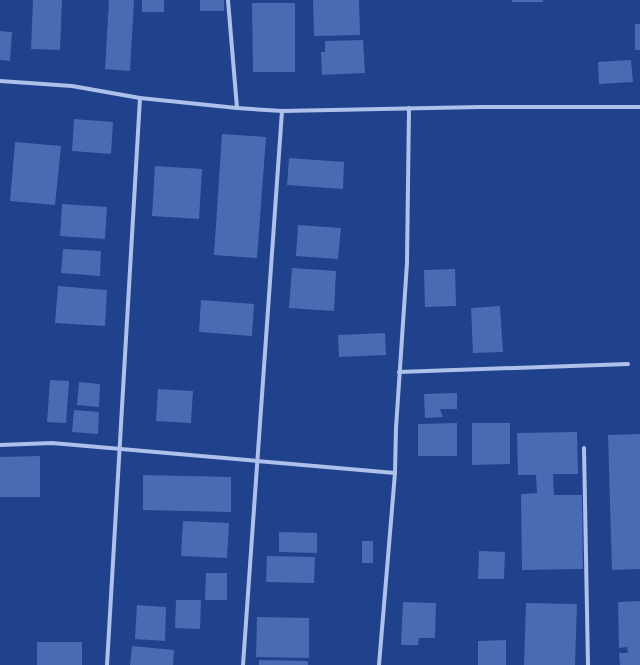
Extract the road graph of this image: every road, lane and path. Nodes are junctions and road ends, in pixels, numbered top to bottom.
1 (228, 0) edge
2 (0, 81) edge
3 (140, 98) junction
4 (640, 107) edge
5 (237, 108) junction
6 (409, 108) junction
7 (282, 111) junction
8 (628, 364) dead end
9 (399, 372) junction
10 (0, 445) edge
11 (584, 448) dead end
12 (120, 449) junction
13 (257, 461) junction
14 (395, 473) junction
15 (107, 665) edge
16 (243, 665) edge
17 (379, 665) edge
18 (588, 665) edge

1 - 5 street
2 - 3 street
3 - 5 street
3 - 12 street
4 - 6 street
5 - 7 street
6 - 7 street
6 - 9 street
7 - 13 street
8 - 9 street
9 - 14 street
10 - 12 street
11 - 18 street
12 - 13 street
12 - 15 street
13 - 14 street
13 - 16 street
14 - 17 street

